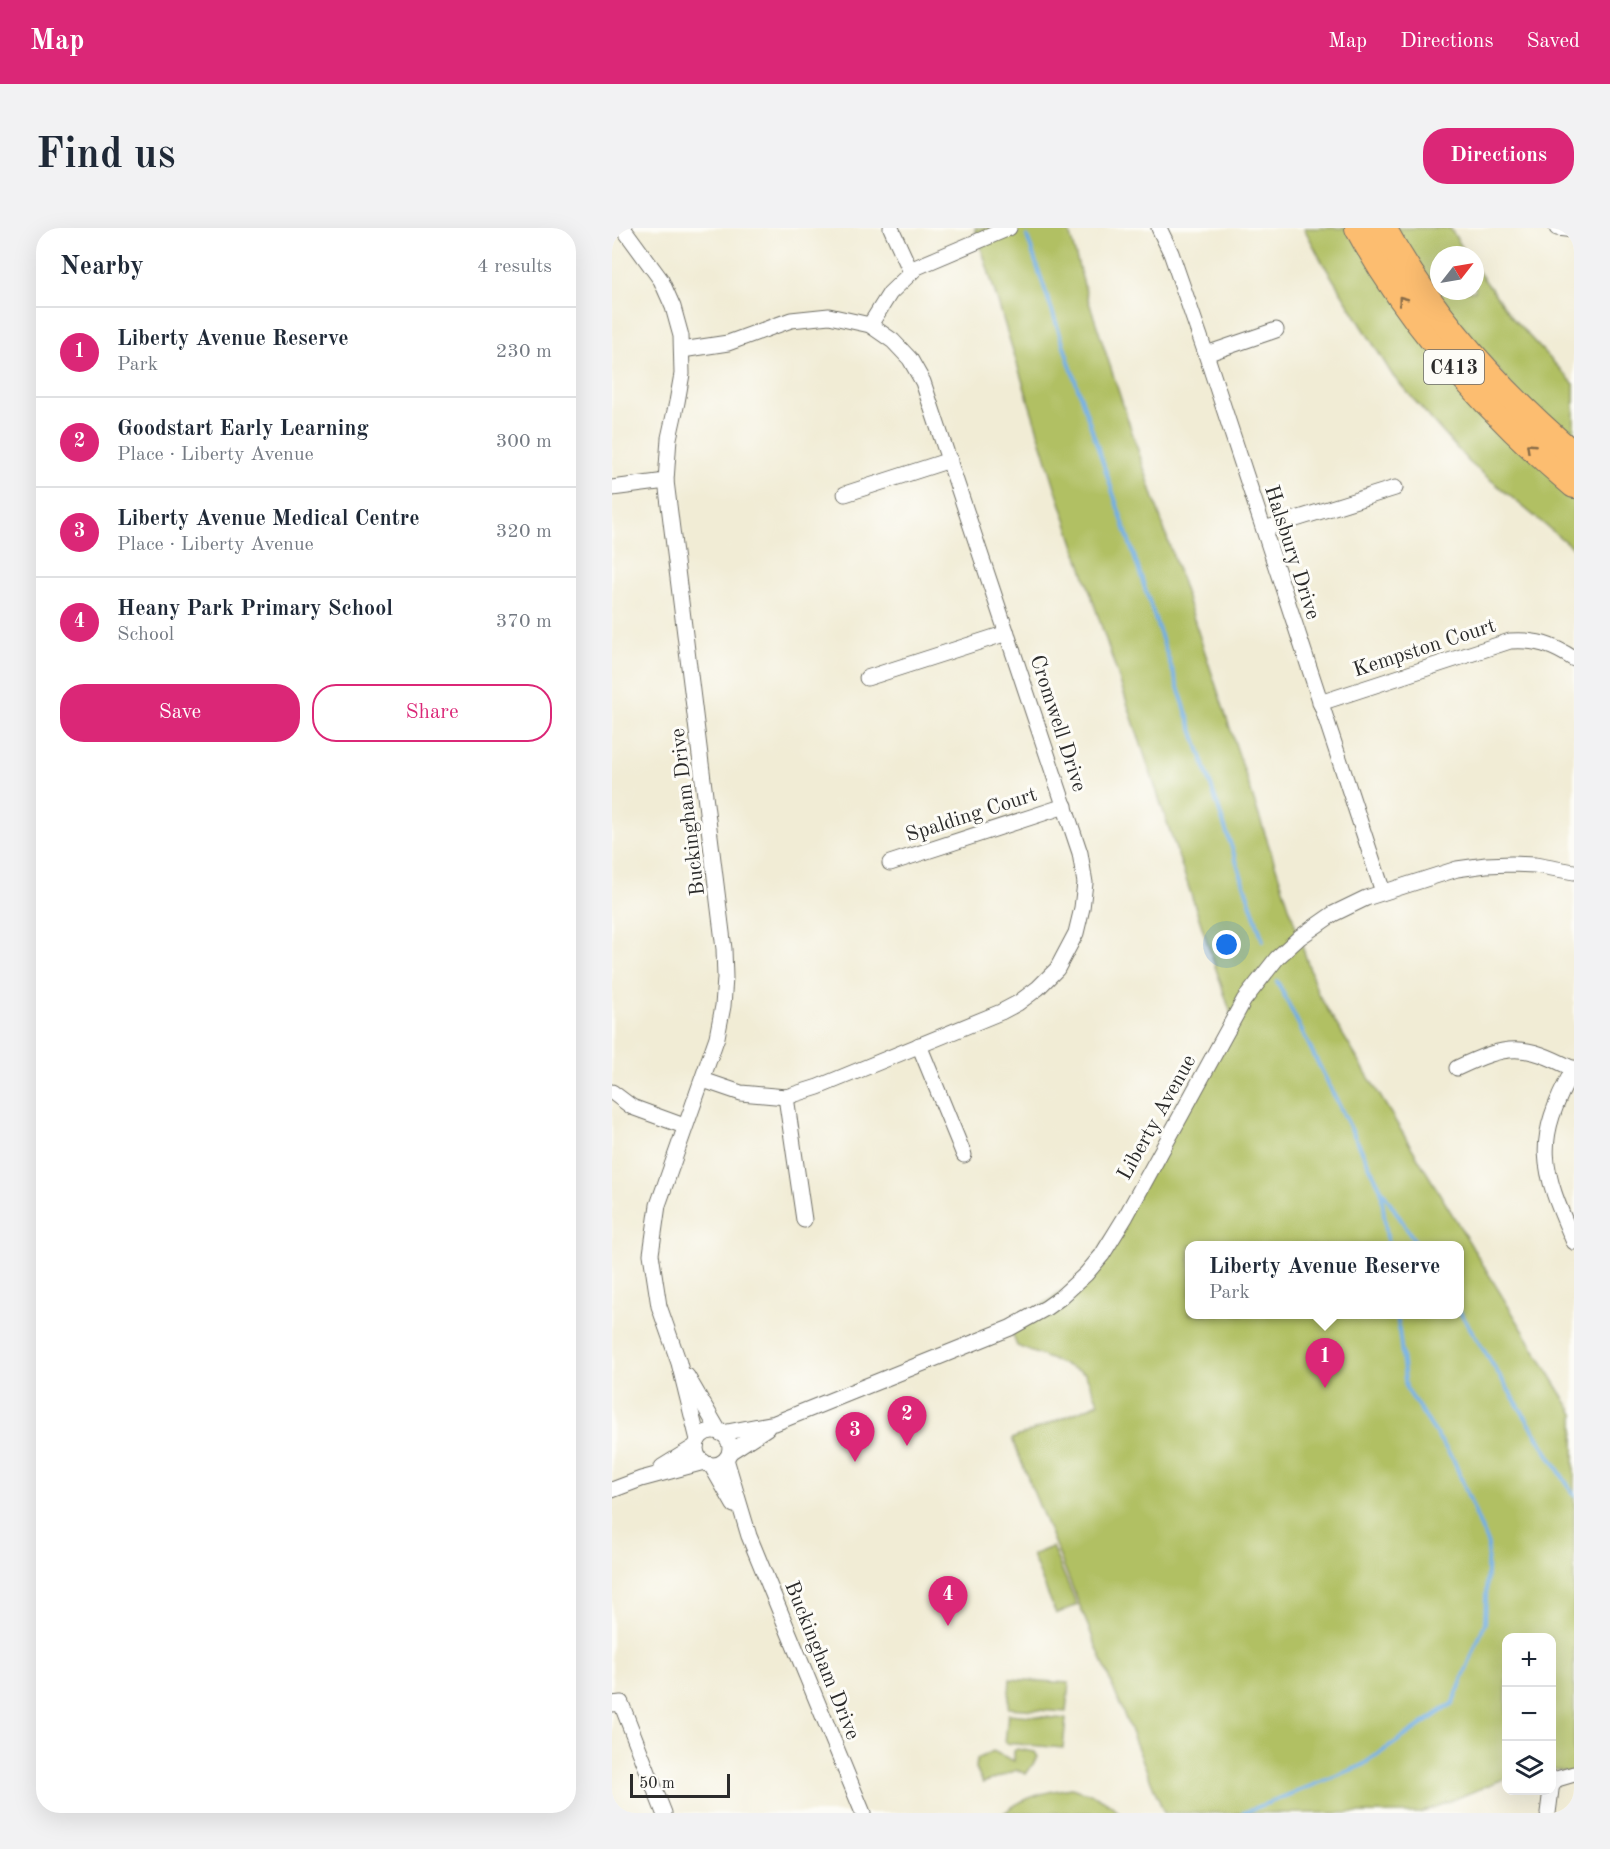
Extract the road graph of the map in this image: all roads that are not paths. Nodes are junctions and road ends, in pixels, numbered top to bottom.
1 (623, 228) edge
2 (891, 228) edge
3 (1009, 228) edge
4 (1159, 228) edge
5 (1358, 228) edge
6 (1383, 228) edge
7 (1557, 228) edge
8 (1574, 230) edge
9 (612, 232) edge
10 (642, 254) junction
11 (910, 272) junction
12 (870, 325) junction
13 (1276, 330) dead end
14 (682, 350) junction
15 (1206, 354) junction
16 (1574, 455) edge
17 (950, 460) junction
18 (666, 481) junction
19 (1574, 485) edge
20 (612, 488) edge
21 (1395, 488) dead end
22 (845, 494) dead end
23 (1264, 529) junction
24 (1007, 633) junction
25 (1574, 659) edge
26 (867, 678) dead end
27 (1320, 703) junction
28 (1065, 806) junction
29 (890, 863) dead end
30 (1574, 872) edge
31 (1383, 892) junction
32 (919, 1045) junction
33 (1456, 1068) dead end
34 (1574, 1068) edge
35 (703, 1080) junction
36 (612, 1092) edge
37 (786, 1097) junction
38 (684, 1126) junction
39 (964, 1155) dead end
40 (804, 1220) dead end
41 (1573, 1235) edge
42 (679, 1363) junction
43 (775, 1423) junction
44 (721, 1433) junction
45 (697, 1443) junction
46 (728, 1456) junction
47 (707, 1464) junction
48 (641, 1479) junction
49 (612, 1490) edge
50 (744, 1524) junction
51 (612, 1704) edge
52 (1574, 1774) edge
53 (1556, 1781) edge
54 (1550, 1795) edge
55 (664, 1813) edge
56 (863, 1813) edge
57 (1548, 1813) edge

1 - 10 street, Buckingham Drive
2 - 11 street
3 - 11 street
4 - 15 street, Halsbury Drive
19 -> 5 main road, C413
6 - 16 main road, C413
7 - 8 street
9 - 10 street, Buckingham Drive
10 - 14 street, Buckingham Drive
11 - 12 street
12 - 14 street, Cromwell Drive
12 - 17 street, Cromwell Drive
13 - 15 street
14 - 18 street, Buckingham Drive
15 - 23 street, Halsbury Drive
17 - 22 street
17 - 24 street, Cromwell Drive
18 - 20 street
18 - 35 street, Buckingham Drive
21 - 23 street
23 - 27 street, Halsbury Drive
24 - 26 street
24 - 28 street, Cromwell Drive
25 - 27 street, Kempston Court
27 - 31 street, Halsbury Drive
28 - 29 street, Spalding Court
28 - 32 street, Cromwell Drive
30 - 31 street, Liberty Avenue
31 - 43 street, Liberty Avenue
32 - 37 street, Cromwell Drive
32 - 39 street
33 - 34 street
34 - 41 street
35 - 37 street, Cromwell Drive
35 - 38 street, Buckingham Drive
36 - 38 street
37 - 40 street
38 - 42 street, Buckingham Drive
42 - 44 street, Buckingham Drive
42 - 45 street, Buckingham Drive
43 - 44 street, Liberty Avenue
43 - 46 street, Liberty Avenue
44 - 45 street
44 - 46 street
45 - 47 street
45 - 48 street
46 - 47 street
46 - 50 street, Buckingham Drive
47 - 48 street
47 - 50 street, Buckingham Drive
48 - 49 street
50 - 56 street, Buckingham Drive
51 - 55 street
52 - 53 street
54 - 57 street

